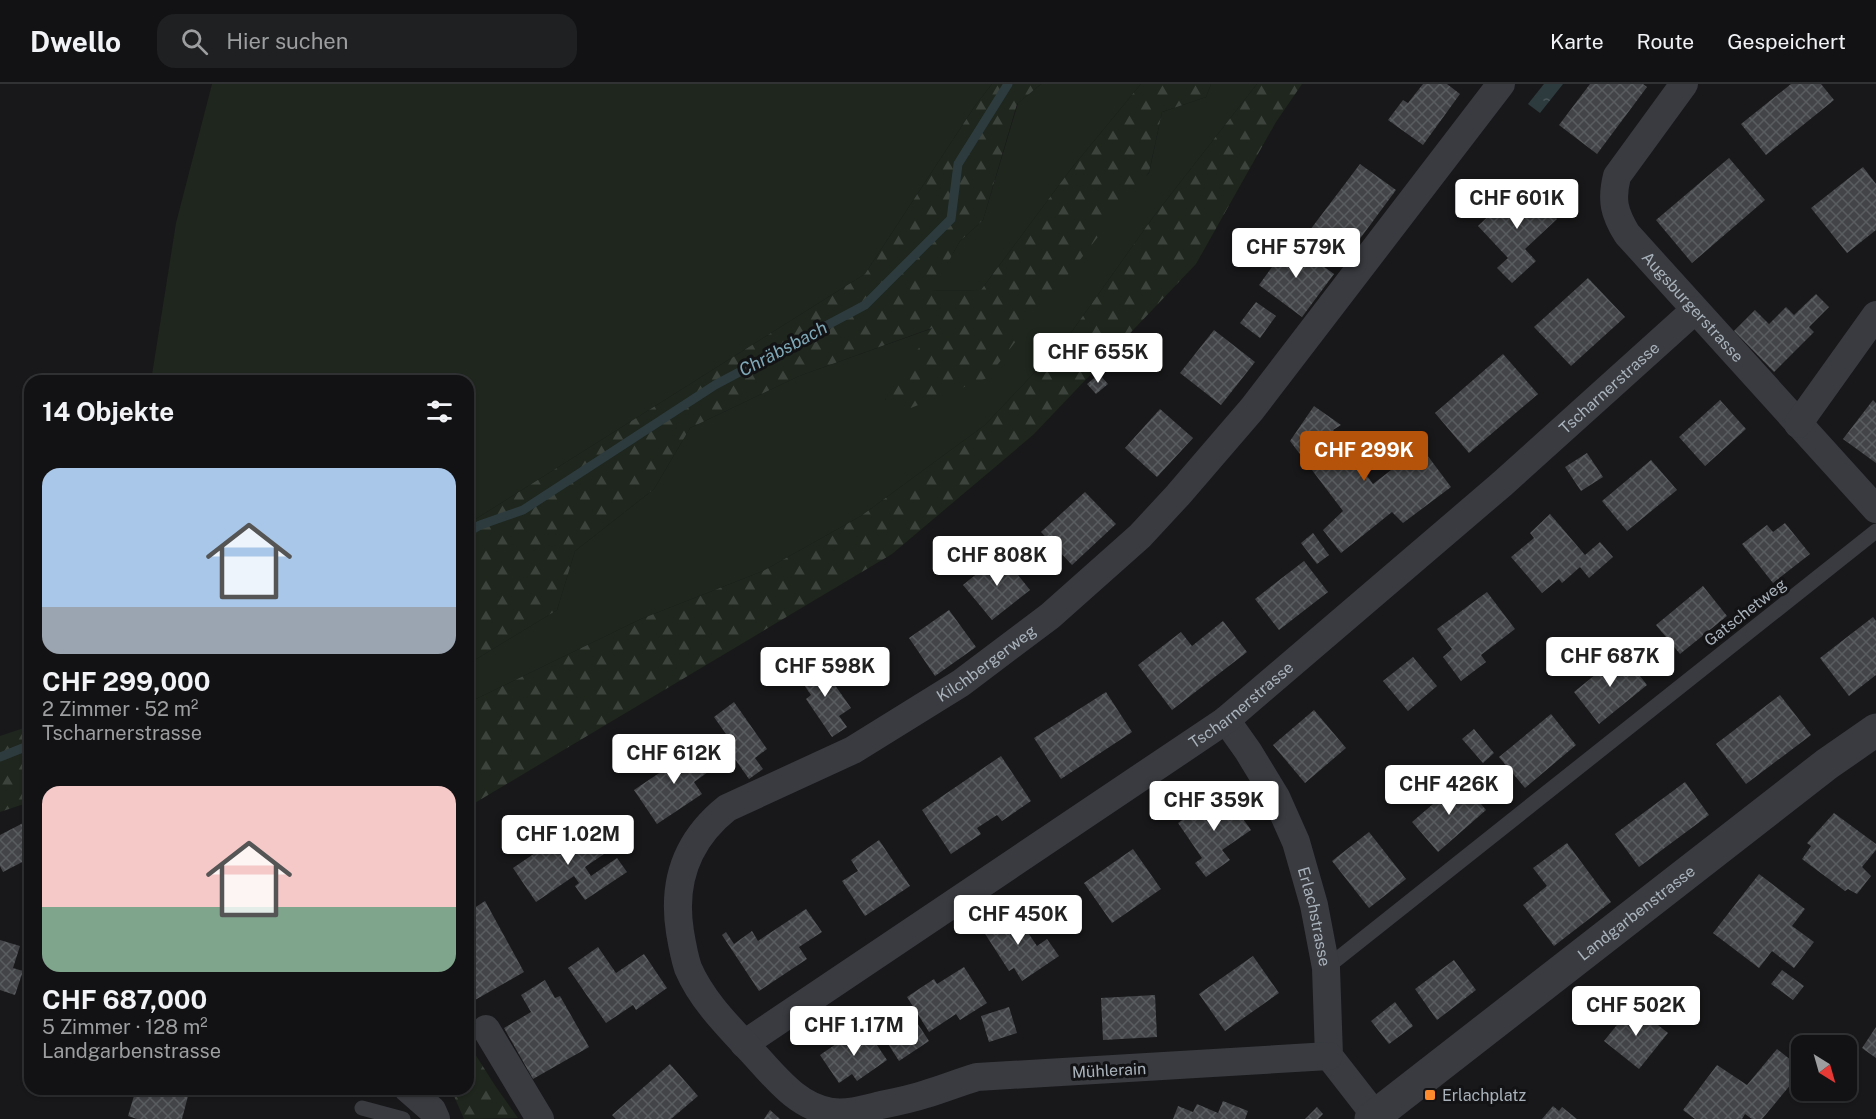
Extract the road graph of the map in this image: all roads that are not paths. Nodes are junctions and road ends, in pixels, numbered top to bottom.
1 (1501, 84) edge
2 (1684, 84) edge
3 (1695, 310) junction
4 (1876, 315) edge
5 (1798, 424) junction
6 (1876, 509) edge
7 (1876, 531) edge
8 (1226, 720) junction
9 (1876, 730) edge
10 (1326, 968) junction
11 (486, 1029) dead end
12 (744, 1044) junction
13 (1329, 1056) junction
14 (926, 1094) junction
15 (415, 1095) edge
16 (362, 1108) dead end
17 (1373, 1117) edge
18 (403, 1119) edge
19 (436, 1119) edge
20 (540, 1119) edge
21 (903, 1119) edge

1 - 12 street, Kilchbergerweg
2 - 3 street, Augsburgerstrasse
3 - 5 street, Augsburgerstrasse
3 - 8 street, Tscharnerstrasse
4 - 5 street
5 - 6 street, Augsburgerstrasse
7 - 10 lane, Gatschetweg
8 - 10 street, Erlachstrasse
8 - 12 street, Tscharnerstrasse
9 - 17 street, Landgarbenstrasse
10 - 13 street, Erlachstrasse
11 - 20 street
12 - 14 street, Kilchbergerweg
13 - 14 street, Mühlerain
13 - 17 street
14 - 21 street, Mühlerain
15 - 19 street
16 - 18 lane

